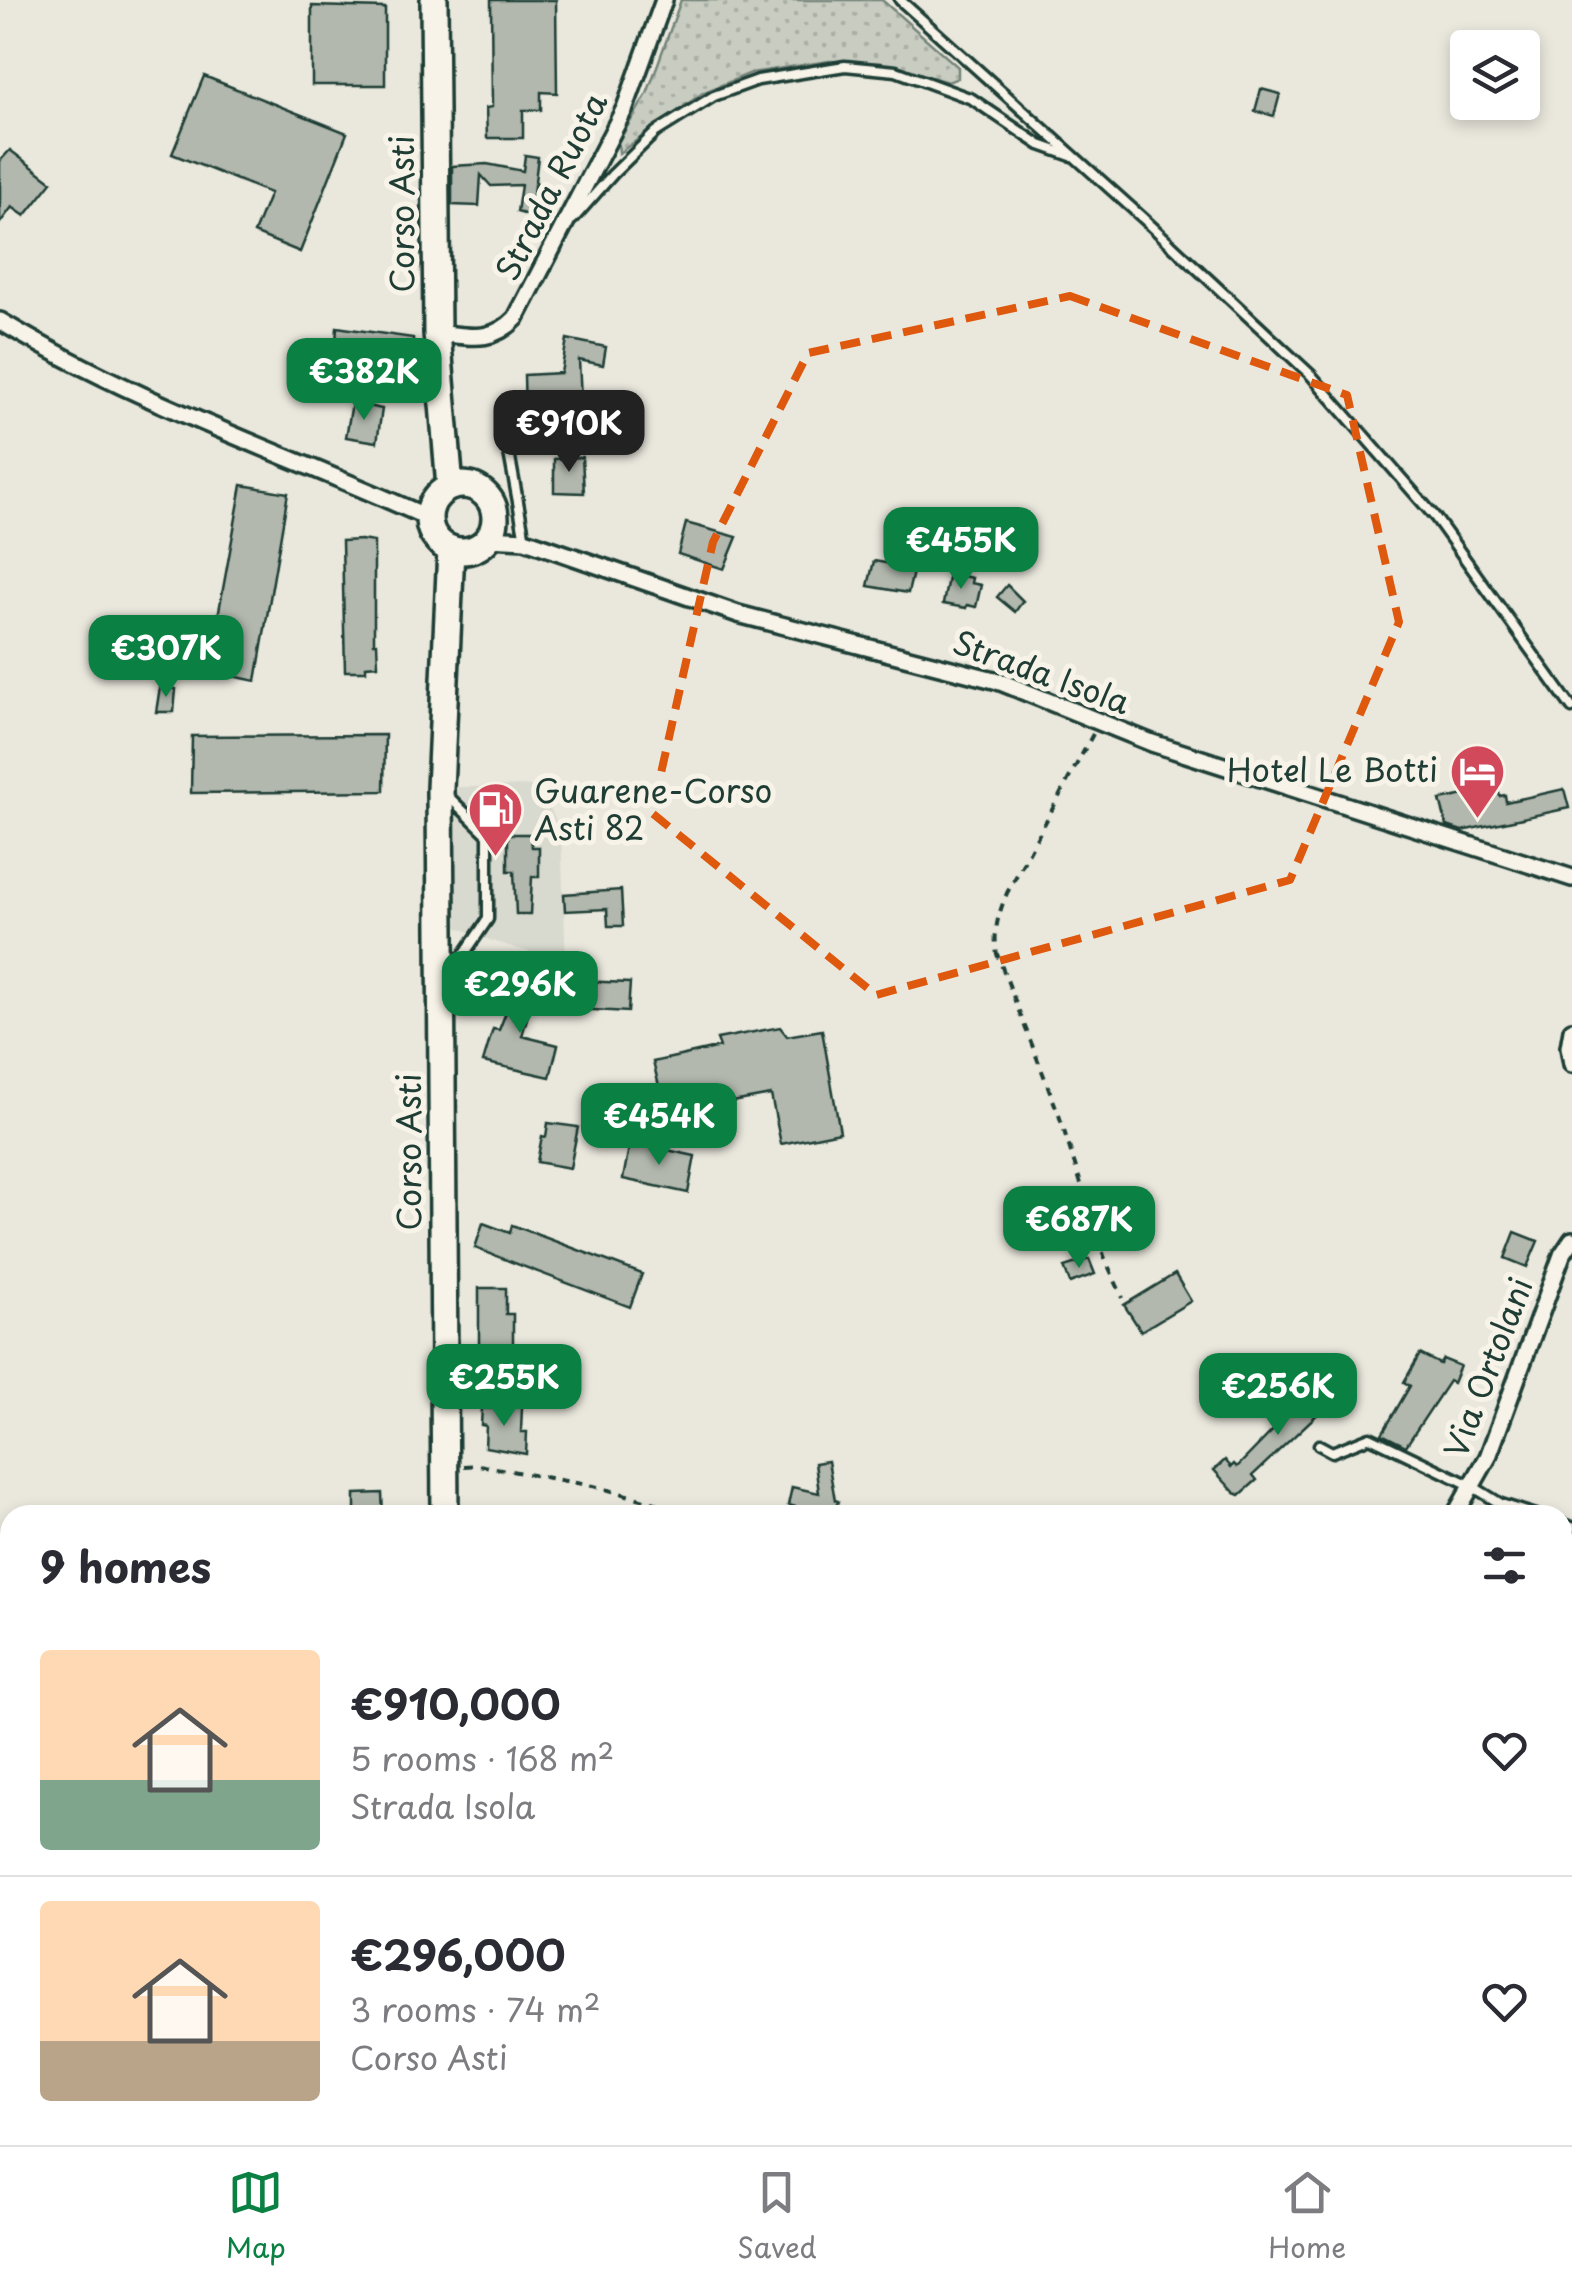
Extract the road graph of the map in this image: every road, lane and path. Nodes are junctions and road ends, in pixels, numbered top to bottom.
1 (434, 0) edge
2 (664, 0) edge
3 (900, 0) edge
4 (1076, 158) junction
5 (560, 234) junction
6 (0, 321) edge
7 (437, 333) junction
8 (506, 430) dead end
9 (450, 487) junction
10 (430, 518) junction
11 (488, 538) junction
12 (525, 540) junction
13 (451, 549) junction
14 (1572, 708) edge
15 (1100, 722) junction
16 (440, 788) junction
17 (1572, 878) edge
18 (442, 987) junction
19 (1572, 1030) edge
20 (1572, 1064) edge
21 (1572, 1240) edge
22 (1123, 1298) dead end
23 (1319, 1445) dead end
24 (444, 1468) junction
25 (1472, 1486) junction
26 (445, 1505) edge
27 (662, 1505) edge
28 (1460, 1505) edge
29 (1504, 1505) edge

1 - 7 main road, Corso Asti
2 - 5 street, Strada Ruota
3 - 4 lane
4 - 5 lane
4 - 14 lane
5 - 7 street, Strada Ruota
6 - 10 street
7 - 9 main road, Corso Asti
8 - 12 lane
9 - 10 main road
9 - 11 main road
10 - 13 main road
11 - 12 street, Strada Isola
11 - 13 main road
12 - 15 street, Strada Isola
13 - 16 main road, Corso Asti
15 - 17 street, Strada Isola
15 - 22 path
16 - 18 main road, Corso Asti
16 - 18 lane
18 - 24 main road, Corso Asti
19 - 20 street
21 - 25 street, Via Ortolani
23 - 25 lane
24 - 26 main road, Corso Asti
24 - 27 path
25 - 28 street, Via Ortolani
25 - 29 lane

